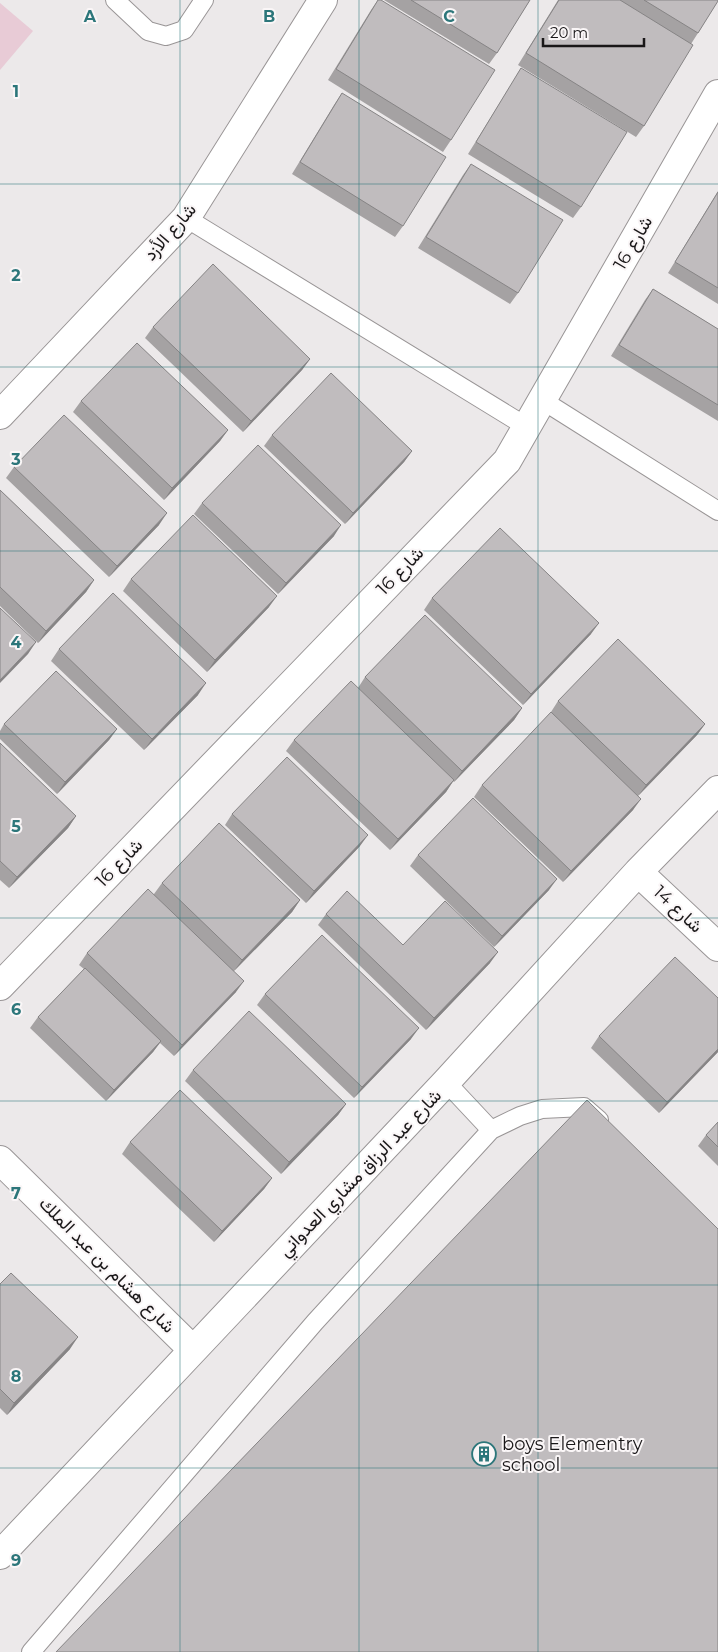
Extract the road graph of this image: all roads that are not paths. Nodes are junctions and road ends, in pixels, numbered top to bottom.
1 (115, 0) edge
2 (204, 0) edge
3 (324, 0) edge
4 (718, 94) edge
5 (186, 218) junction
6 (542, 400) junction
7 (0, 415) edge
8 (527, 426) junction
9 (718, 511) edge
10 (718, 790) edge
11 (638, 872) junction
12 (718, 947) edge
13 (0, 986) edge
14 (446, 1082) junction
15 (491, 1130) junction
16 (612, 1131) edge
17 (0, 1160) edge
18 (192, 1349) junction
19 (0, 1555) edge
20 (32, 1652) edge

1 - 2 lane
3 - 5 street, شارع الأزد
4 - 6 street, شارع 16
5 - 7 street, شارع الأزد
5 - 8 lane
6 - 8 street, شارع 16
6 - 9 lane
8 - 13 street, شارع 16
10 - 11 street, شارع عبد الرزاق مشاري العدواني
11 - 12 street, شارع 14
11 - 14 street, شارع عبد الرزاق مشاري العدواني
14 - 15 lane
14 - 18 street, شارع عبد الرزاق مشاري العدواني
15 - 16 lane
15 - 20 lane
17 - 18 street, شارع هشام بن عبد الملك
18 - 19 street, شارع عبد الرزاق مشاري العدواني

